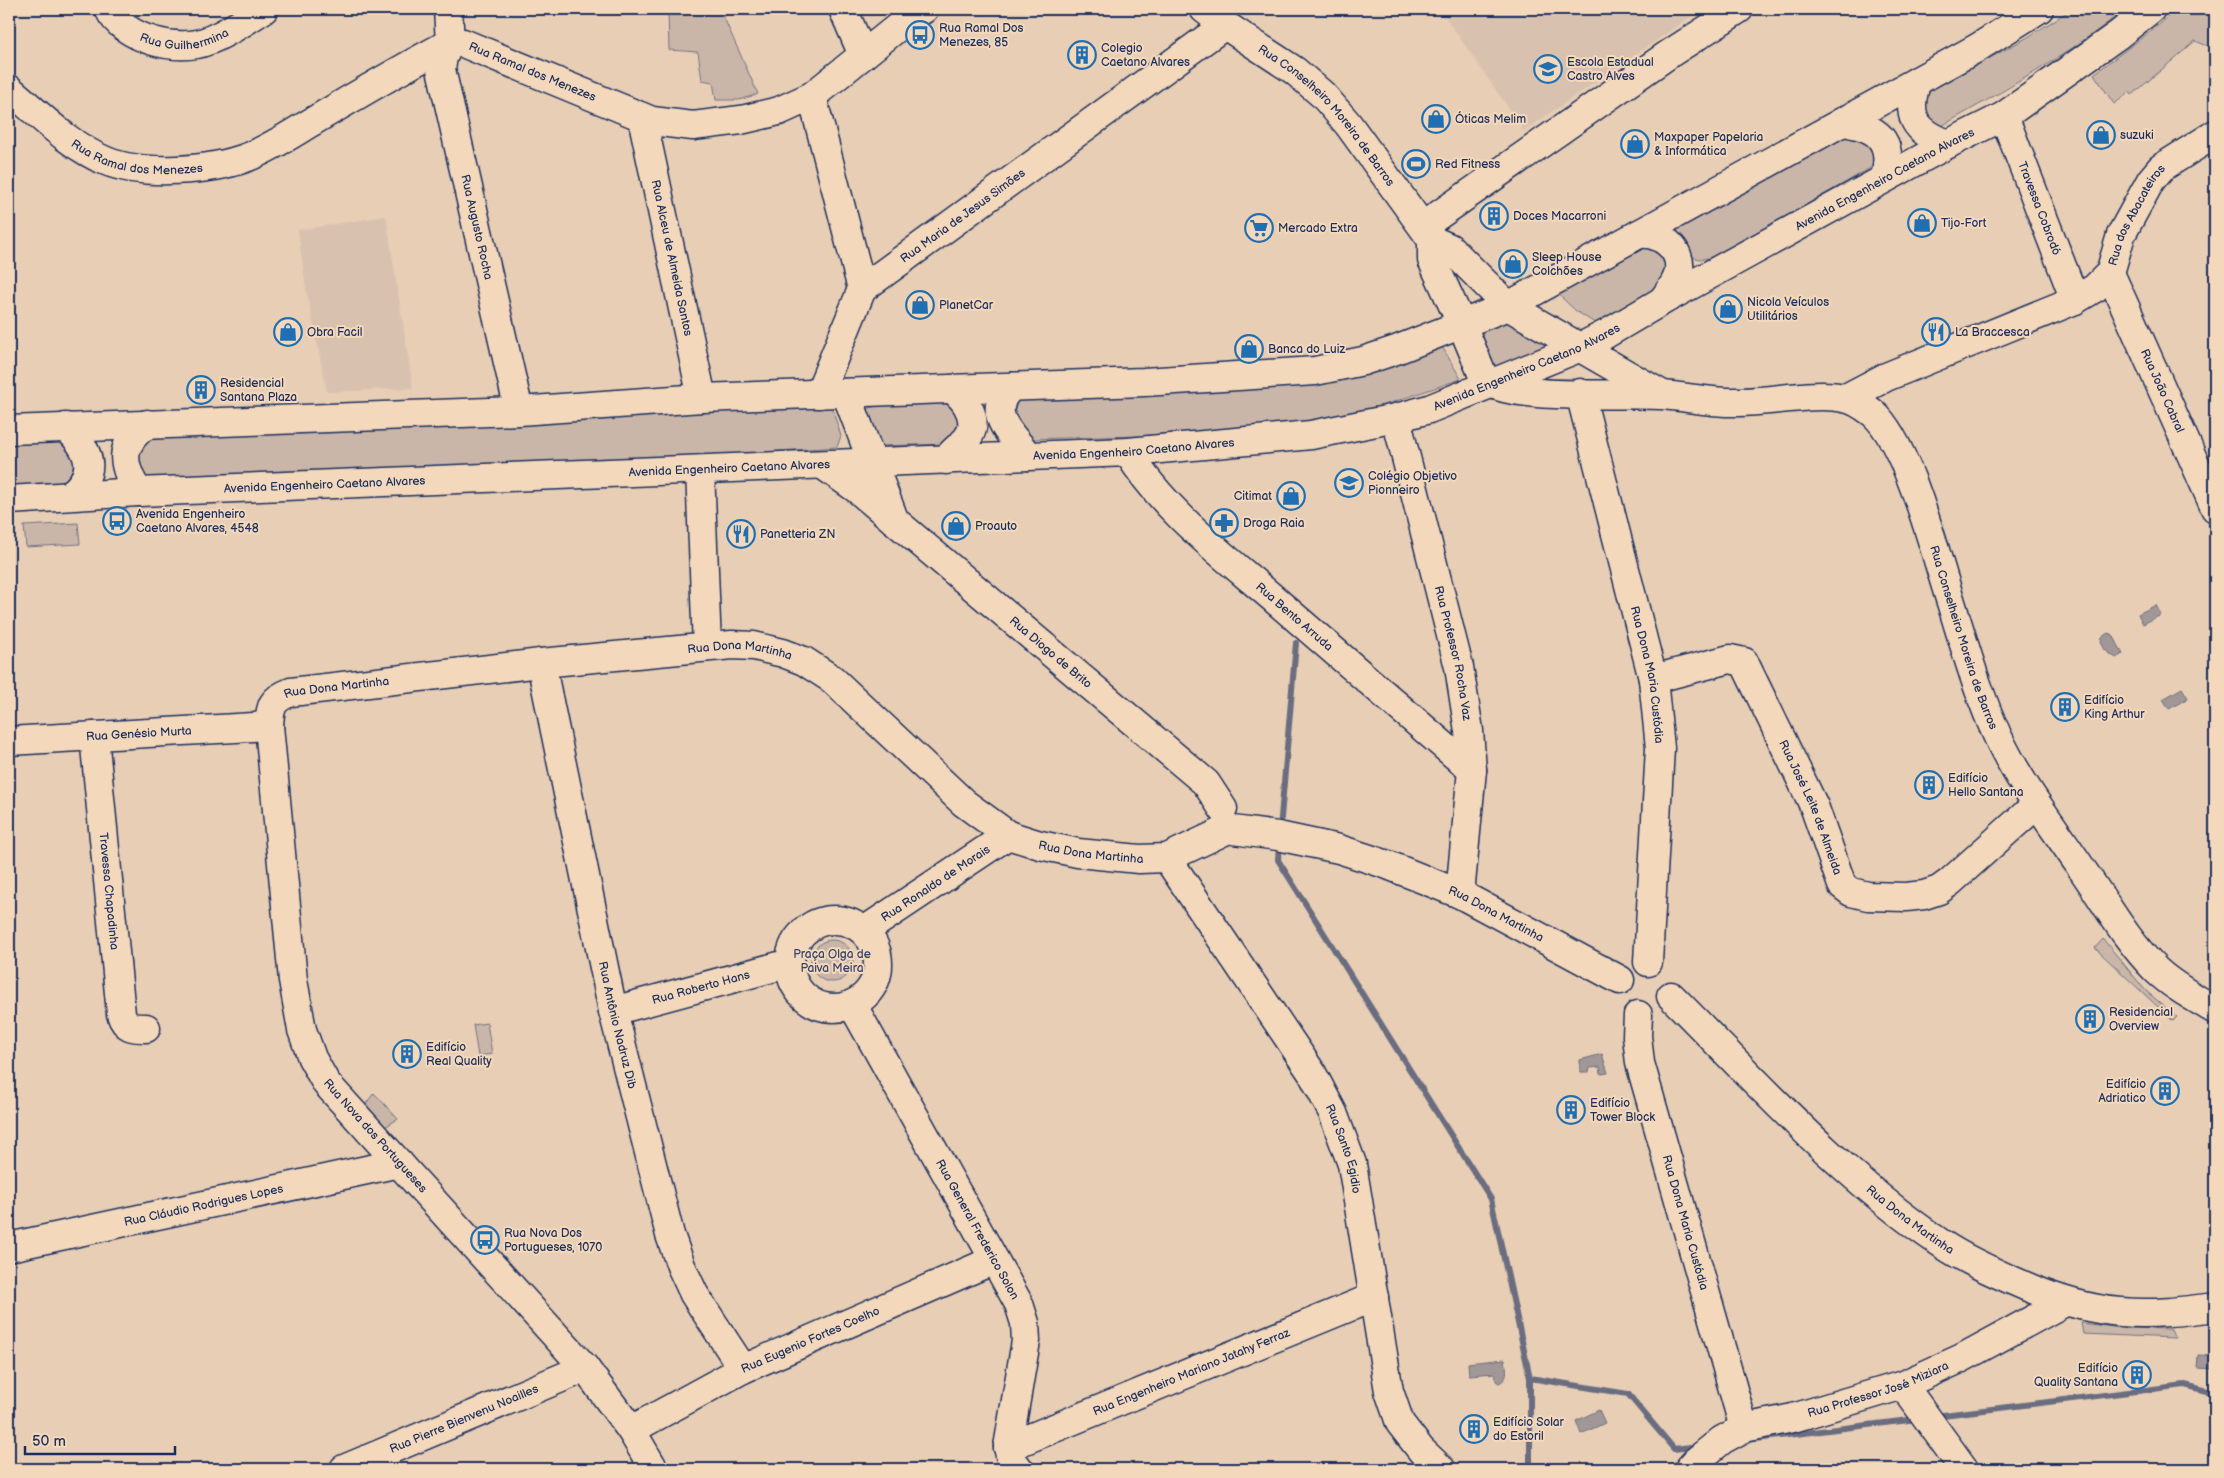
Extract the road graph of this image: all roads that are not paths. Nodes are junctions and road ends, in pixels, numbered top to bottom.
1 (109, 9) edge
2 (264, 9) edge
3 (448, 9) edge
4 (843, 9) edge
5 (924, 9) edge
6 (1739, 9) edge
7 (2039, 9) edge
8 (2151, 9) edge
9 (1214, 17) edge
10 (450, 43) junction
11 (862, 55) junction
12 (1917, 81) junction
13 (9, 89) edge
14 (812, 96) junction
15 (2004, 116) junction
16 (642, 117) junction
17 (1842, 122) junction
18 (2215, 134) edge
19 (1948, 144) junction
20 (1885, 178) junction
21 (1427, 233) junction
22 (1639, 234) junction
23 (2110, 273) junction
24 (862, 288) junction
25 (2075, 300) junction
26 (1662, 302) junction
27 (1508, 306) junction
28 (1462, 325) junction
29 (1581, 348) junction
30 (1489, 384) junction
31 (1011, 387) junction
32 (952, 389) junction
33 (846, 393) junction
34 (1580, 393) junction
35 (819, 394) junction
36 (1662, 395) junction
37 (702, 398) junction
38 (1846, 398) junction
39 (519, 411) junction
40 (1396, 418) junction
41 (147, 424) junction
42 (66, 427) junction
43 (9, 430) edge
44 (1128, 452) junction
45 (1028, 456) junction
46 (946, 460) junction
47 (874, 463) junction
48 (823, 465) junction
49 (700, 470) junction
50 (138, 492) junction
51 (70, 495) junction
52 (9, 500) edge
53 (2215, 508) edge
54 (895, 520) junction
55 (707, 647) junction
56 (541, 663) junction
57 (1653, 679) junction
58 (269, 726) junction
59 (94, 736) junction
60 (9, 741) edge
61 (1472, 770) junction
62 (2036, 805) junction
63 (1224, 822) junction
64 (1008, 835) junction
65 (1166, 858) junction
66 (1460, 894) junction
67 (864, 931) junction
68 (1648, 962) junction
69 (790, 963) junction
70 (1620, 980) junction
71 (1671, 996) junction
72 (852, 1004) junction
73 (2215, 1010) edge
74 (613, 1011) junction
75 (1638, 1015) junction
76 (146, 1028) dead end
77 (399, 1163) junction
78 (9, 1246) edge
79 (994, 1260) junction
80 (1374, 1297) junction
81 (2065, 1302) junction
82 (2215, 1307) edge
83 (585, 1368) junction
84 (743, 1369) junction
85 (1903, 1385) junction
86 (1744, 1428) junction
87 (632, 1430) junction
88 (1014, 1458) edge
89 (344, 1469) edge
90 (654, 1469) edge
91 (1442, 1469) edge
92 (1690, 1469) edge
93 (1964, 1469) edge

1 - 2 street, Rua Guilhermina
3 - 10 street
4 - 11 street
5 - 11 street, Rua Ramal dos Menezes
6 - 21 street
7 - 12 street
8 - 15 street, Avenida Engenheiro Caetano Alvares
9 - 21 street, Rua Conselheiro Moreira de Barros
9 - 24 street, Rua Maria de Jesus Simões
10 - 13 street, Rua Ramal dos Menezes
10 - 16 street, Rua Ramal dos Menezes
10 - 39 street, Rua Augusto Rocha
11 - 14 street, Rua Ramal dos Menezes
12 - 17 street
12 - 19 street
14 - 16 street, Rua Ramal dos Menezes
14 - 24 street
15 - 19 street, Avenida Engenheiro Caetano Alvares
15 - 25 street, Travessa Cobrodó
16 - 37 street, Rua Alceu de Almeida Santos
17 - 20 street
17 - 22 street
18 - 23 street, Rua dos Abacateiros
19 - 20 street, Avenida Engenheiro Caetano Alvares
20 - 26 street, Avenida Engenheiro Caetano Alvares
21 - 27 street, Rua Conselheiro Moreira de Barros
21 - 28 street
22 - 26 street
22 - 27 street
23 - 25 street, Rua dos Abacateiros
23 - 53 street, Rua João Cabral
24 - 35 street
25 - 38 street, Rua dos Abacateiros
26 - 29 street, Avenida Engenheiro Caetano Alvares
27 - 28 street
27 - 29 street, Rua Conselheiro Moreira de Barros
28 - 30 street
28 - 31 street
29 - 30 street, Avenida Engenheiro Caetano Alvares
29 - 36 street, Rua Conselheiro Moreira de Barros
30 - 34 street, Rua Conselheiro Moreira de Barros
30 - 40 street, Avenida Engenheiro Caetano Alvares
31 - 32 street
31 - 45 street
32 - 33 street
32 - 46 street
33 - 35 street
33 - 47 street, Rua Diogo de Brito
34 - 36 street, Rua Conselheiro Moreira de Barros
34 - 57 street, Rua Dona Maria Custódia
35 - 37 street
36 - 38 street, Rua Conselheiro Moreira de Barros
37 - 39 street
38 - 62 street, Rua Conselheiro Moreira de Barros
39 - 41 street
40 - 44 street, Avenida Engenheiro Caetano Alvares
40 - 61 street, Rua Professor Rocha Vaz
41 - 42 street
41 - 50 street
42 - 43 street
42 - 51 street
44 - 45 street, Avenida Engenheiro Caetano Alvares
44 - 61 street, Rua Bento Arruda
45 - 46 street, Avenida Engenheiro Caetano Alvares
46 - 47 street, Avenida Engenheiro Caetano Alvares
47 - 48 street, Avenida Engenheiro Caetano Alvares
47 - 54 street, Rua Diogo de Brito
48 - 49 street, Avenida Engenheiro Caetano Alvares
48 - 54 street, Rua Diogo de Brito
49 - 50 street, Avenida Engenheiro Caetano Alvares
49 - 55 street
50 - 51 street, Avenida Engenheiro Caetano Alvares
51 - 52 street, Avenida Engenheiro Caetano Alvares
54 - 63 street, Rua Diogo de Brito
55 - 56 street, Rua Dona Martinha
55 - 64 street, Rua Dona Martinha
56 - 58 street, Rua Dona Martinha
56 - 74 street, Rua Antônio Nadruz Dib
57 - 62 street, Rua José Leite de Almeida
57 - 68 street, Rua Dona Maria Custódia
58 - 59 street, Rua Genésio Murta
58 - 77 street, Rua Nova dos Portugueses
59 - 60 street, Rua Genésio Murta
59 - 76 street, Travessa Chapadinha
61 - 66 street, Rua Professor Rocha Vaz
62 - 73 street, Rua Conselheiro Moreira de Barros
63 - 65 street
63 - 66 street, Rua Dona Martinha
64 - 65 street, Rua Dona Martinha
64 - 67 street, Rua Ronaldo de Morais
65 - 80 street, Rua Santo Egidio
66 - 70 street, Rua Dona Martinha
67 - 69 street
67 - 72 street
68 - 70 street
68 - 71 street
69 - 72 street
69 - 74 street, Rua Roberto Hans
70 - 75 street
71 - 75 street
71 - 81 street, Rua Dona Martinha
72 - 79 street, Rua General Frederico Solon
74 - 84 street, Rua Antônio Nadruz Dib
75 - 86 street, Rua Dona Maria Custódia
77 - 78 street, Rua Cláudio Rodrigues Lopes
77 - 83 street, Rua Nova dos Portugueses
79 - 84 street, Rua Eugenio Fortes Coelho
79 - 88 street, Rua General Frederico Solon
80 - 88 street, Rua Engenheiro Mariano Jatahy Ferraz
80 - 91 street, Rua Santo Egidio
81 - 82 street, Rua Dona Martinha
81 - 85 street, Rua Professor José Miziara
83 - 87 street, Rua Nova dos Portugueses
83 - 89 street, Rua Pierre Bienvenu Noailles
84 - 87 street, Rua Eugenio Fortes Coelho
85 - 86 street, Rua Professor José Miziara
85 - 93 street
86 - 92 street, Rua Professor José Miziara
87 - 90 street, Rua Nova dos Portugueses

